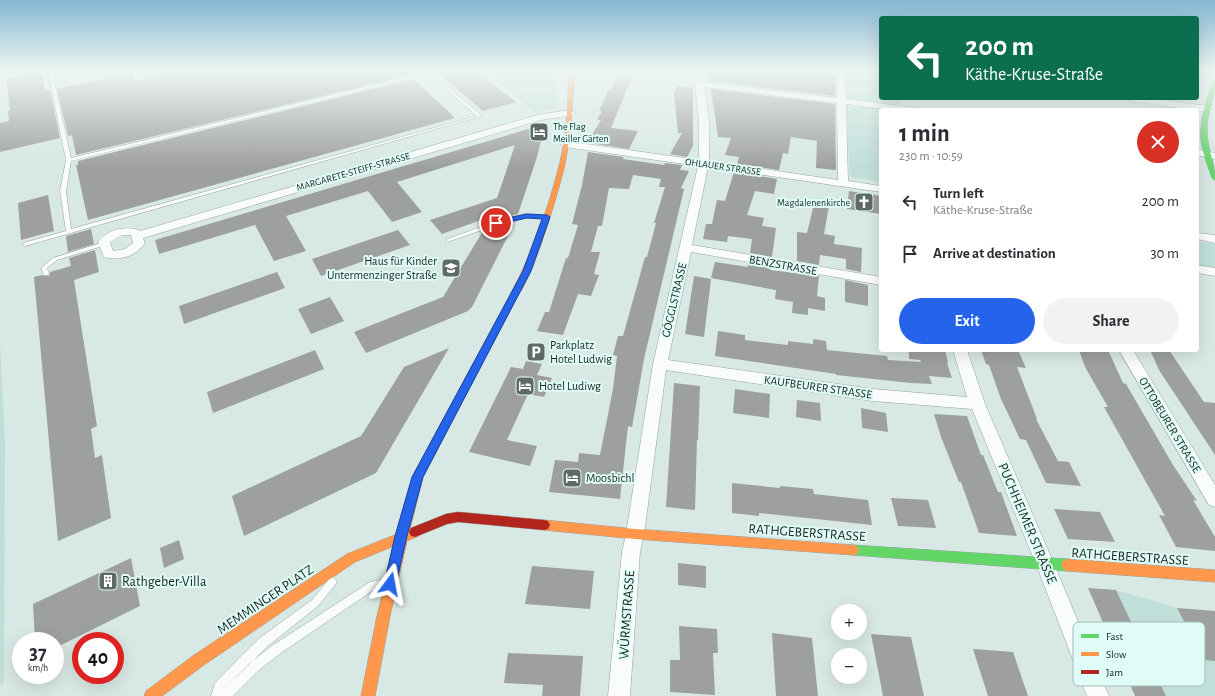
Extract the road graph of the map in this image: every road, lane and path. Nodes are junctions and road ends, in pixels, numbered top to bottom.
1 (57, 103) edge
2 (300, 103) edge
3 (465, 103) edge
4 (570, 103) edge
5 (702, 103) edge
6 (841, 103) edge
7 (866, 103) edge
8 (1169, 103) edge
9 (1209, 103) edge
10 (898, 108) edge
11 (1208, 109) junction
12 (570, 113) junction
13 (565, 144) junction
14 (1199, 152) edge
15 (1211, 155) edge
16 (69, 160) junction
17 (704, 164) junction
18 (1215, 178) edge
19 (844, 184) junction
20 (879, 189) edge
21 (547, 217) junction
22 (517, 218) junction
23 (69, 232) junction
24 (499, 235) dead end
25 (137, 236) junction
26 (1199, 236) edge
27 (1215, 239) edge
28 (448, 240) dead end
29 (25, 244) dead end
30 (104, 244) junction
31 (686, 248) junction
32 (1199, 269) edge
33 (1215, 272) edge
34 (46, 274) dead end
35 (879, 281) edge
36 (961, 352) edge
37 (1127, 352) edge
38 (660, 364) junction
39 (977, 404) junction
40 (1215, 500) edge
41 (636, 534) junction
42 (401, 536) junction
43 (351, 558) junction
44 (1045, 564) junction
45 (1215, 576) edge
46 (390, 584) junction
47 (1073, 634) edge
48 (1094, 686) edge
49 (151, 696) edge
50 (216, 696) edge
51 (222, 696) edge
52 (368, 696) edge
53 (620, 696) edge
54 (1098, 696) edge

1 - 16 lane
2 - 16 lane
3 - 23 lane
4 - 12 street
5 - 17 street, GÖGGLSTRASSE
6 - 19 street
7 - 10 street
8 - 11 street
9 - 11 street
11 - 15 street
12 - 13 street
12 - 25 street, MARGARETE-STEIFF-STRASSE
13 - 17 street, OHLAUER STRASSE
13 - 21 street
14 - 15 street
15 - 18 street
16 - 23 lane
17 - 19 street, OHLAUER STRASSE
17 - 31 street, GÖGGLSTRASSE
19 - 20 street, OHLAUER STRASSE
21 - 22 lane
21 - 42 street
22 - 24 lane
22 - 28 lane
23 - 29 lane
25 - 30 street, MARGARETE-STEIFF-STRASSE
25 - 30 street
26 - 27 street
30 - 34 lane
31 - 35 street, BENZSTRASSE
31 - 38 street, GÖGGLSTRASSE
32 - 33 street
36 - 39 street, PUCHHEIMER STRASSE
37 - 40 street, OTTOBEURER STRASSE
38 - 39 street, KAUFBEURER STRASSE
38 - 41 street, GÖGGLSTRASSE
39 - 44 street, PUCHHEIMER STRASSE
41 - 42 street, RATHGEBERSTRASSE
41 - 44 street, RATHGEBERSTRASSE
41 - 53 street, WÜRMSTRASSE
42 - 43 street, MEMMINGER PLATZ
42 - 46 street
43 - 49 street, MEMMINGER PLATZ
43 - 50 lane
44 - 45 street, RATHGEBERSTRASSE
44 - 47 street, PUCHHEIMER STRASSE
46 - 51 lane
46 - 52 street
48 - 54 street, PUCHHEIMER STRASSE

